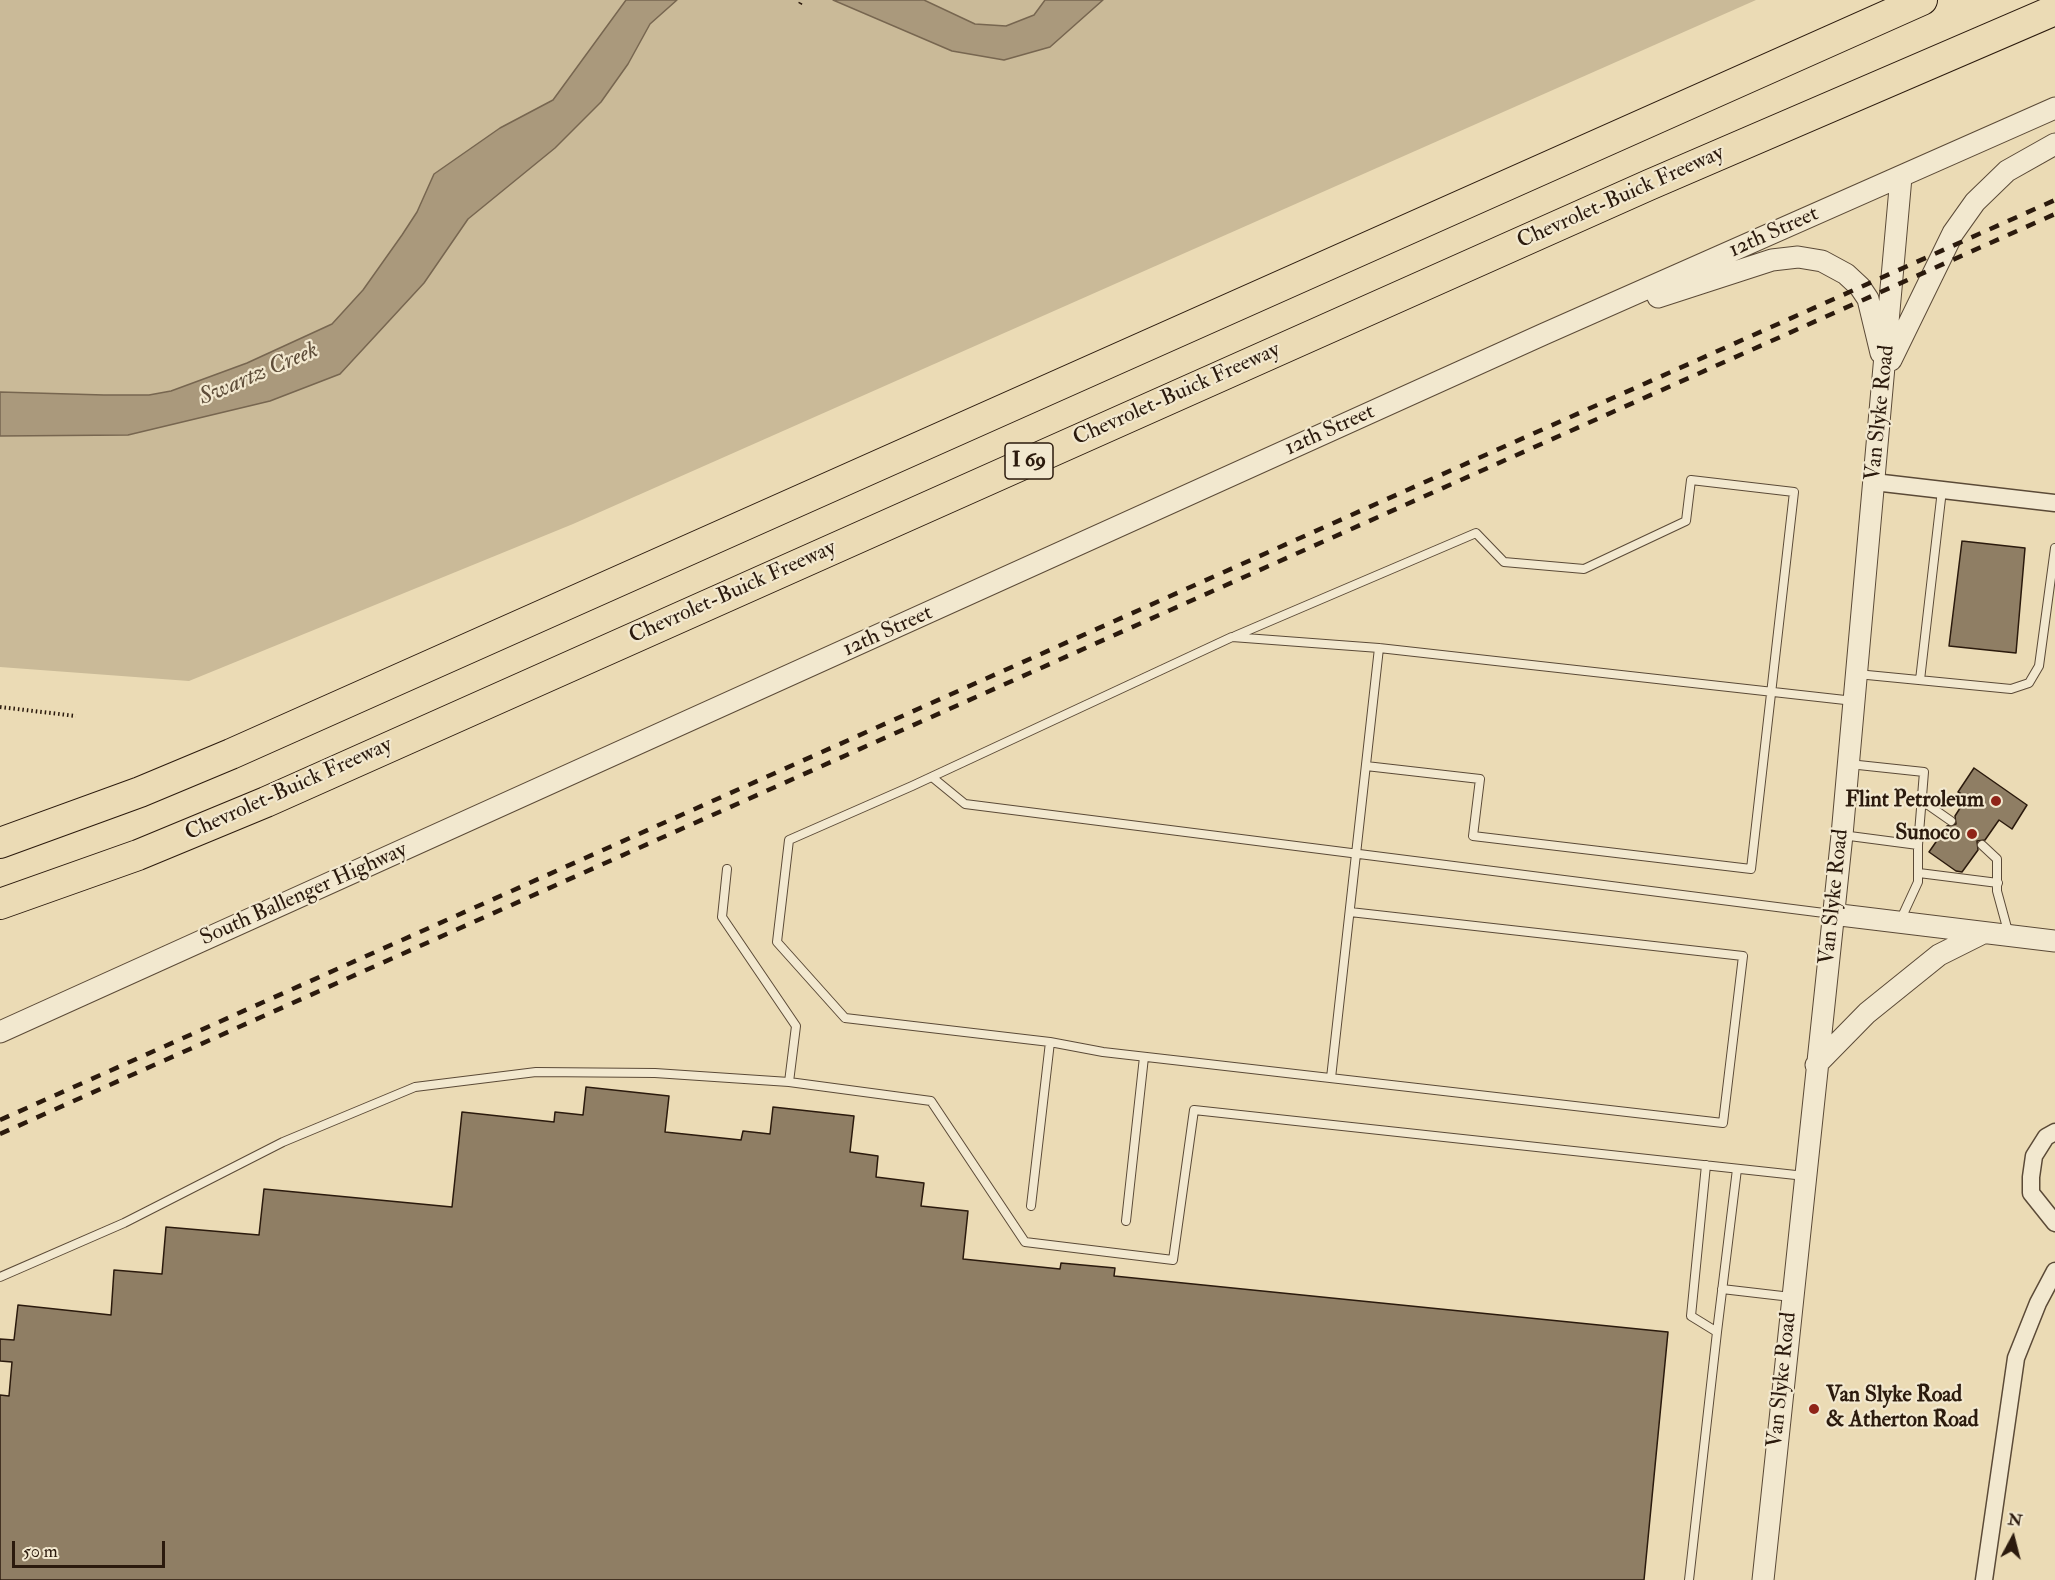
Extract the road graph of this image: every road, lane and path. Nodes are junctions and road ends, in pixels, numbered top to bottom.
1 (1922, 0) edge
2 (2055, 10) edge
3 (2055, 108) edge
4 (2055, 144) edge
5 (1901, 177) junction
6 (1544, 334) junction
7 (1885, 371) junction
8 (1874, 482) junction
9 (1942, 490) junction
10 (2055, 503) edge
11 (2055, 548) edge
12 (1232, 637) junction
13 (1379, 648) junction
14 (1857, 674) junction
15 (1920, 680) junction
16 (1772, 692) junction
17 (1854, 701) junction
18 (0, 707) edge
19 (76, 717) dead end
20 (608, 758) joint
21 (1848, 764) junction
22 (1366, 766) junction
23 (932, 777) junction
24 (1921, 800) junction
25 (1951, 821) dead end
26 (1842, 835) junction
27 (0, 843) edge
28 (1918, 845) junction
29 (1982, 845) dead end
30 (1357, 854) junction
31 (727, 869) dead end
32 (1919, 873) junction
33 (1998, 883) junction
34 (0, 904) edge
35 (1350, 912) junction
36 (1832, 914) junction
37 (1899, 922) junction
38 (1984, 933) junction
39 (2009, 936) junction
40 (2055, 941) edge
41 (0, 1032) edge
42 (1050, 1042) junction
43 (1144, 1057) junction
44 (1816, 1065) junction
45 (1331, 1078) junction
46 (789, 1082) junction
47 (2055, 1132) edge
48 (1706, 1165) junction
49 (1737, 1168) junction
50 (1805, 1176) junction
51 (1032, 1206) dead end
52 (1126, 1221) dead end
53 (2055, 1223) edge
54 (2055, 1271) edge
55 (0, 1277) edge
56 (1722, 1289) junction
57 (1792, 1297) junction
58 (1717, 1332) junction
59 (1689, 1580) edge
60 (1763, 1580) edge
61 (1984, 1580) edge

1 - 27 highway, I 69
2 - 34 highway, Chevrolet-Buick Freeway / I 69
3 - 5 street, 12th Street
4 - 7 street
5 - 6 street, 12th Street
5 - 7 street, Van Slyke Road
6 - 7 street
6 - 20 street, 12th Street
7 - 8 street, Van Slyke Road
8 - 9 street
8 - 14 street, Van Slyke Road
9 - 10 street
9 - 15 lane
11 - 15 lane
12 - 13 lane
12 - 16 lane
12 - 23 lane
13 - 16 lane
13 - 22 lane
14 - 15 lane
14 - 17 street, Van Slyke Road
16 - 17 lane
16 - 22 lane
17 - 21 street, Van Slyke Road
18 - 19 path
20 - 41 street, South Ballenger Highway
21 - 24 lane
21 - 26 street, Van Slyke Road
22 - 30 lane
23 - 30 lane
23 - 42 lane
24 - 25 lane
24 - 28 lane
26 - 28 lane
26 - 36 street, Van Slyke Road
28 - 32 lane
29 - 33 lane
30 - 35 lane
30 - 36 lane
31 - 46 lane
32 - 33 lane
32 - 37 lane
33 - 39 lane
35 - 45 lane
35 - 45 lane
36 - 37 street
36 - 44 street, Van Slyke Road
37 - 38 street
38 - 39 street
38 - 44 street
39 - 40 street
42 - 43 lane
42 - 51 lane
43 - 45 lane
43 - 52 lane
44 - 50 street, Van Slyke Road
46 - 48 lane
46 - 55 lane
47 - 53 street
48 - 49 lane
48 - 58 lane
49 - 50 lane
49 - 56 lane
50 - 57 street, Van Slyke Road
54 - 61 street
56 - 57 lane
56 - 58 lane
57 - 60 street, Van Slyke Road
58 - 59 lane

